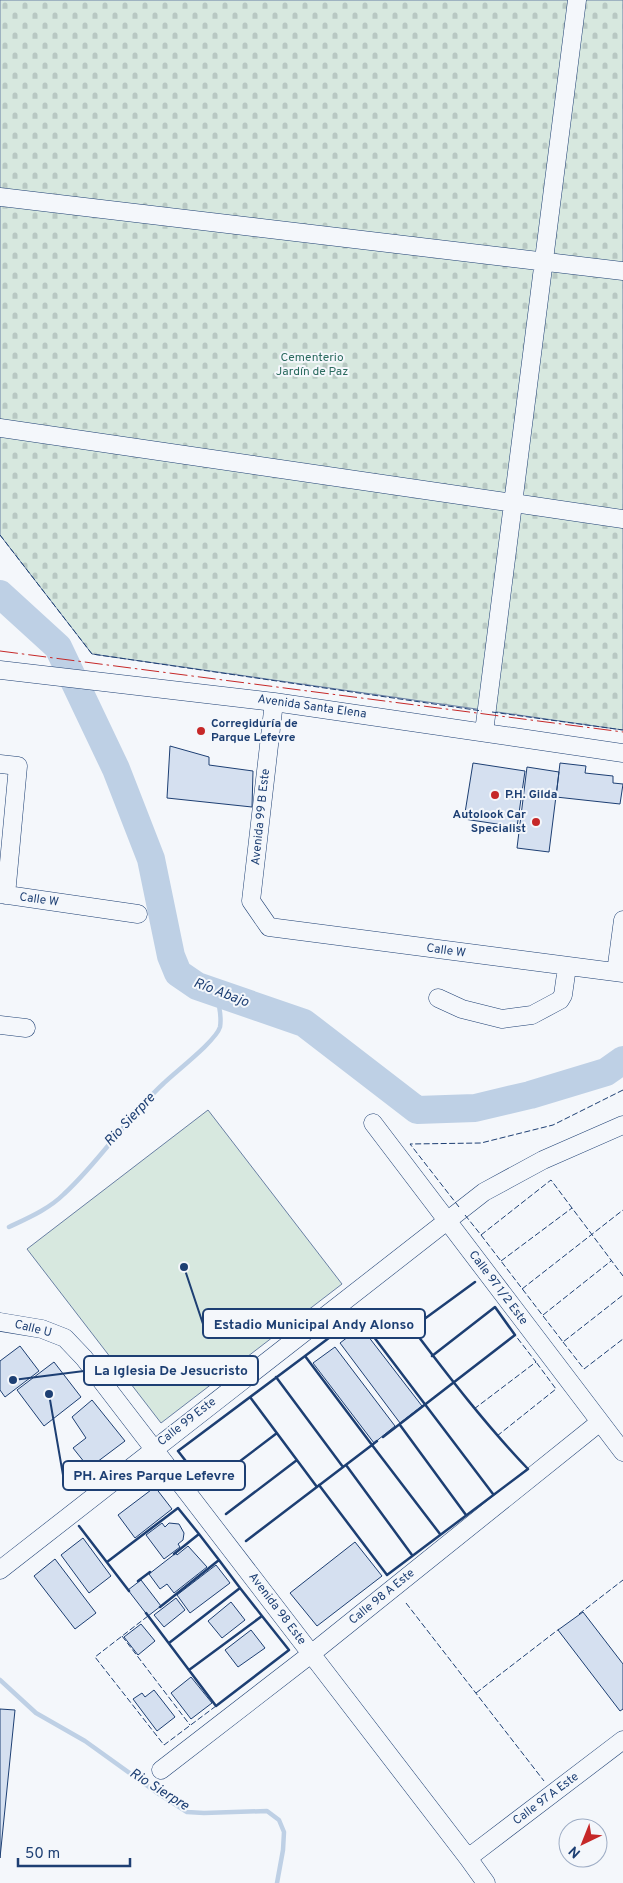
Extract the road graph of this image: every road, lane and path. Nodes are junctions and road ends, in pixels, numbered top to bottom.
1 (577, 0) edge
2 (0, 197) edge
3 (544, 261) junction
4 (623, 271) edge
5 (0, 428) edge
6 (513, 503) junction
7 (623, 520) edge
8 (2, 670) edge
9 (274, 702) junction
10 (484, 732) junction
11 (623, 753) edge
12 (0, 764) edge
13 (3, 894) edge
14 (138, 914) dead end
15 (623, 920) edge
16 (269, 927) joint
17 (567, 967) junction
18 (619, 972) edge
19 (438, 998) dead end
20 (0, 1025) edge
21 (26, 1028) dead end
22 (373, 1123) dead end
23 (623, 1125) edge
24 (447, 1221) junction
25 (0, 1322) edge
26 (65, 1338) joint
27 (600, 1422) junction
28 (154, 1448) junction
29 (623, 1452) edge
30 (0, 1570) edge
31 (311, 1654) junction
32 (623, 1740) edge
33 (161, 1770) dead end
34 (468, 1858) junction
35 (486, 1883) edge

1 - 3 street
2 - 3 street
3 - 4 street
3 - 6 street
5 - 6 street
6 - 7 street
6 - 10 street
8 - 9 street, Avenida Santa Elena
9 - 10 street, Avenida Santa Elena
9 - 16 street, Avenida 99 B Este
10 - 11 street, Avenida Santa Elena
12 - 13 street
13 - 14 street, Calle W
15 - 18 street
16 - 17 street, Calle W
17 - 18 street, Calle W
17 - 19 street
20 - 21 street
22 - 24 street, Calle 97 1/2 Este
23 - 24 street, Calle 99 Este
24 - 27 street, Calle 97 1/2 Este
24 - 28 street, Calle 99 Este
25 - 26 street, Calle U
26 - 28 street, Avenida 98 Este
27 - 29 street, Calle 97 1/2 Este
27 - 31 street, Calle 98 A Este
28 - 30 street, Calle 99 Este
28 - 31 street, Avenida 98 Este
31 - 33 street, Calle 98 A Este
31 - 34 street, Avenida 98 Este
32 - 34 street, Calle 97 A Este
34 - 35 street, Avenida 98 Este

